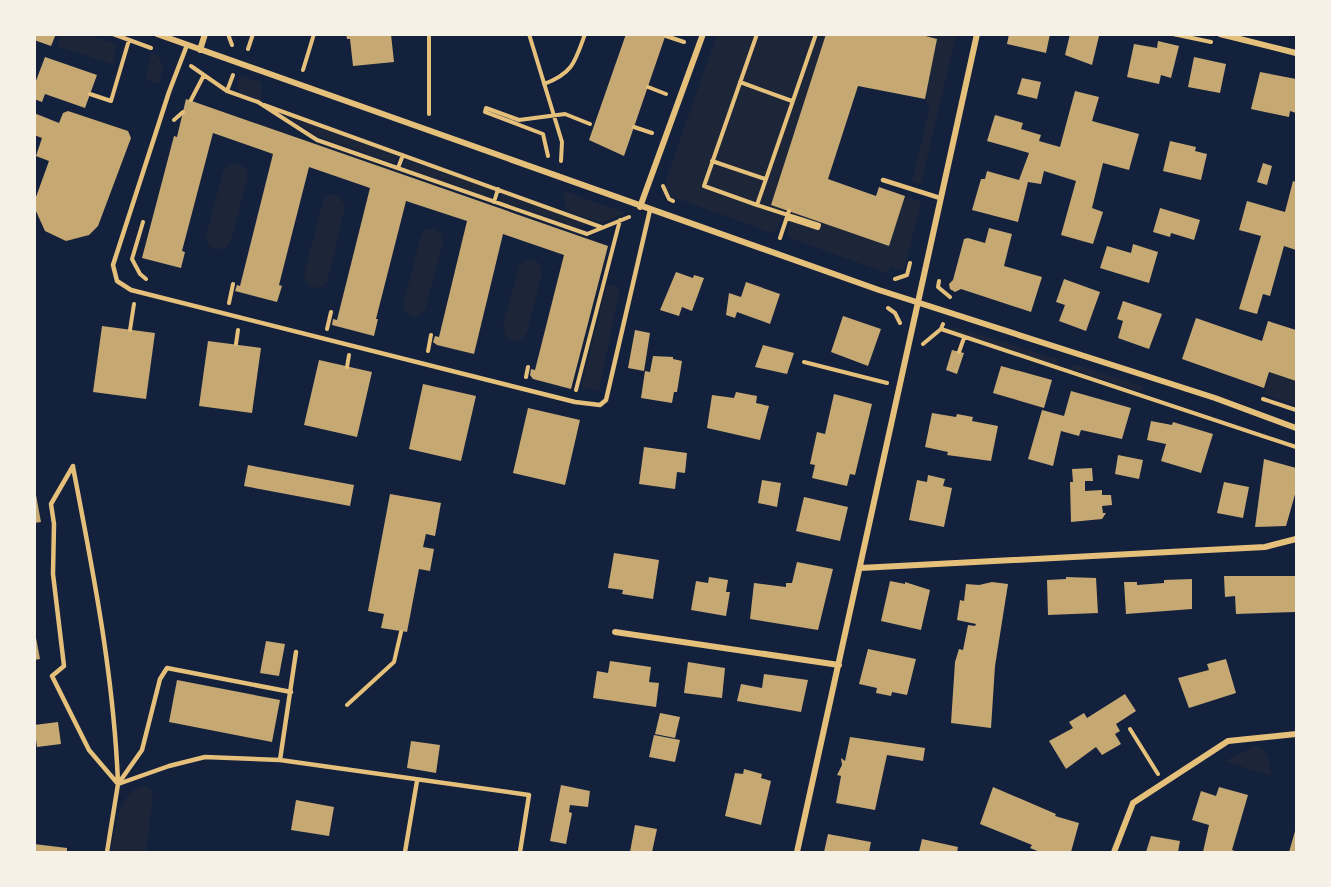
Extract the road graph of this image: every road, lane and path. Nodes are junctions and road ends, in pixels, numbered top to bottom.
1 (112, 34) edge
2 (157, 34) edge
3 (205, 34) edge
4 (228, 34) edge
5 (253, 34) edge
6 (314, 34) edge
7 (429, 34) edge
8 (529, 34) edge
9 (585, 34) edge
10 (703, 34) edge
11 (757, 34) edge
12 (816, 34) edge
13 (977, 34) edge
14 (1220, 34) edge
15 (666, 36) dead end
16 (129, 40) junction
17 (684, 42) dead end
18 (187, 45) junction
19 (232, 45) dead end
20 (248, 49) dead end
21 (200, 50) junction
22 (1296, 53) edge
23 (182, 60) junction
24 (303, 70) dead end
25 (233, 74) dead end
26 (204, 75) junction
27 (740, 82) junction
28 (544, 84) junction
29 (648, 87) dead end
30 (227, 91) junction
31 (90, 94) dead end
32 (666, 94) dead end
33 (191, 100) dead end
34 (792, 101) junction
35 (258, 102) junction
36 (183, 112) dead end
37 (429, 114) dead end
38 (554, 115) junction
39 (590, 124) dead end
40 (634, 127) dead end
41 (171, 130) dead end
42 (652, 134) dead end
43 (403, 155) junction
44 (548, 156) dead end
45 (561, 161) dead end
46 (712, 161) junction
47 (398, 168) junction
48 (765, 179) junction
49 (663, 180) dead end
50 (883, 180) dead end
51 (498, 189) junction
52 (940, 198) junction
53 (494, 202) junction
54 (680, 203) dead end
55 (756, 205) junction
56 (640, 207) junction
57 (650, 210) junction
58 (788, 214) junction
59 (145, 216) dead end
60 (620, 219) junction
61 (645, 223) junction
62 (602, 227) junction
63 (769, 235) dead end
64 (780, 238) junction
65 (790, 242) dead end
66 (910, 265) dead end
67 (939, 272) dead end
68 (890, 278) dead end
69 (233, 285) dead end
70 (155, 286) dead end
71 (135, 291) junction
72 (950, 297) dead end
73 (220, 302) dead end
74 (918, 302) junction
75 (229, 304) junction
76 (882, 306) dead end
77 (240, 307) dead end
78 (331, 312) dead end
79 (317, 327) dead end
80 (901, 327) dead end
81 (941, 329) dead end
82 (130, 330) dead end
83 (327, 330) junction
84 (338, 332) dead end
85 (431, 335) dead end
86 (964, 338) junction
87 (959, 352) dead end
88 (427, 355) dead end
89 (804, 362) dead end
90 (528, 367) dead end
91 (515, 378) dead end
92 (578, 380) dead end
93 (525, 381) junction
94 (535, 384) dead end
95 (891, 384) dead end
96 (1296, 428) edge
97 (1296, 447) edge
98 (1296, 539) edge
99 (860, 568) junction
100 (401, 632) dead end
101 (615, 632) dead end
102 (296, 652) dead end
103 (839, 665) junction
104 (291, 692) junction
105 (347, 705) dead end
106 (1130, 729) dead end
107 (1296, 734) edge
108 (280, 760) junction
109 (1160, 777) dead end
110 (417, 781) junction
111 (118, 784) junction
112 (107, 852) edge
113 (405, 852) edge
114 (520, 852) edge
115 (797, 852) edge
116 (1114, 852) edge

1 - 16 path
2 - 18 street
3 - 21 street
4 - 19 path
5 - 20 path
6 - 24 path
7 - 37 path
8 - 28 path
9 - 28 path
10 - 56 street
11 - 27 path
12 - 34 path
13 - 52 street
14 - 22 street
15 - 17 path
16 - 23 path
16 - 31 path
18 - 21 street
18 - 23 lane
21 - 56 street
23 - 26 path
23 - 71 lane
25 - 30 path
26 - 30 path
26 - 33 path
27 - 34 path
27 - 46 path
28 - 38 path
29 - 32 path
30 - 35 path
34 - 48 path
35 - 43 path
35 - 47 path
36 - 41 path
38 - 39 path
38 - 44 path
38 - 45 path
40 - 42 path
43 - 47 path
43 - 51 path
46 - 48 path
46 - 55 path
47 - 53 path
48 - 55 path
49 - 54 path
50 - 52 lane
51 - 53 path
51 - 62 path
52 - 74 street
53 - 62 path
55 - 58 path
56 - 57 street
57 - 61 lane
57 - 74 street
58 - 58 path
58 - 64 path
59 - 70 path
60 - 61 path
60 - 62 path
60 - 92 path
61 - 71 lane
63 - 64 path
64 - 65 path
66 - 68 path
67 - 72 path
69 - 75 path
71 - 82 path
73 - 75 path
74 - 96 street
74 - 99 street
75 - 77 path
76 - 80 path
78 - 83 path
79 - 83 path
81 - 86 path
83 - 84 path
85 - 88 path
86 - 87 path
86 - 97 path
89 - 95 path
90 - 93 path
91 - 93 path
93 - 94 path
98 - 99 street
99 - 103 street
100 - 105 path
101 - 103 street
102 - 104 lane
103 - 115 street
104 - 108 lane
104 - 111 lane
106 - 109 path
107 - 116 street
108 - 110 lane
108 - 111 lane
110 - 113 lane
110 - 114 lane
111 - 111 lane
111 - 112 lane

